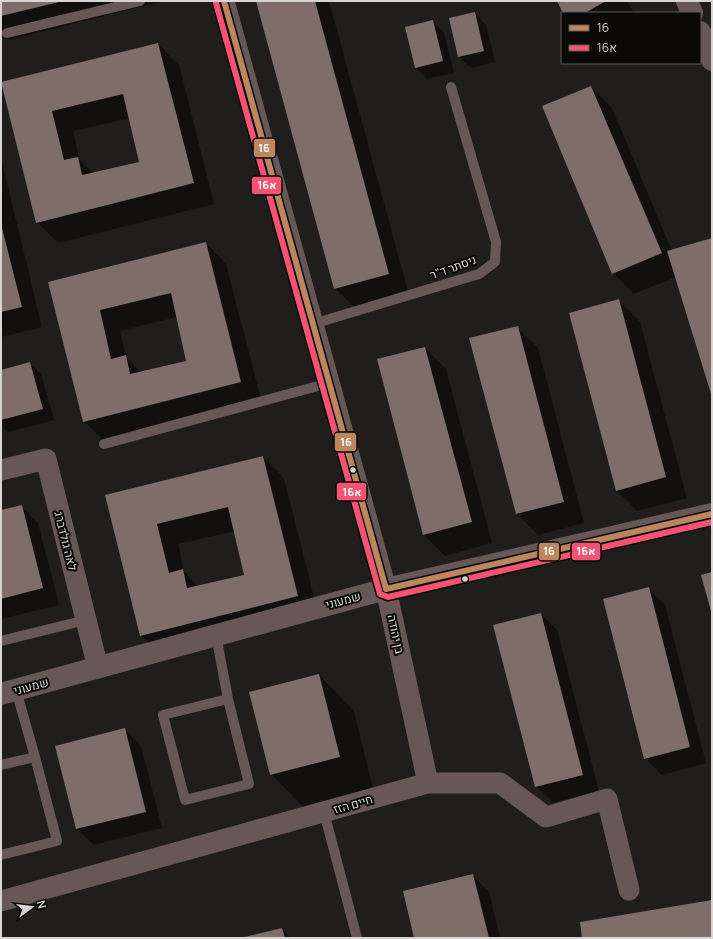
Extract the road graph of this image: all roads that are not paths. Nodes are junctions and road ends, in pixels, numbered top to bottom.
1 (140, 1) edge
2 (224, 1) edge
3 (687, 1) edge
4 (692, 12) edge
5 (7, 33) dead end
6 (451, 87) dead end
7 (313, 324) junction
8 (330, 383) junction
9 (104, 444) dead end
10 (1, 470) edge
11 (712, 514) edge
12 (386, 589) junction
13 (86, 620) junction
14 (216, 636) junction
15 (1, 642) edge
16 (98, 668) junction
17 (8, 692) edge
18 (228, 699) junction
19 (35, 757) junction
20 (1, 765) edge
21 (428, 783) junction
22 (324, 812) junction
23 (1, 855) edge
24 (630, 890) dead end
25 (1, 901) edge
26 (357, 938) edge

1 - 5 lane
2 - 7 street, בן יהודה
3 - 4 street
6 - 7 lane, ניסתר ד"ר
7 - 8 street, בן יהודה
8 - 9 lane
8 - 12 street, בן יהודה
10 - 13 street, לאה גולדברג
11 - 12 street, שמעוני
12 - 14 street, שמעוני
12 - 21 street, בן יהודה
13 - 15 lane
13 - 16 street, לאה גולדברג
14 - 16 street, שמעוני
14 - 18 lane
16 - 17 street, שמעוני
17 - 19 lane
18 - 18 lane
19 - 20 lane
19 - 23 lane
21 - 22 street, חיים הזז
21 - 24 street, חיים הזז
22 - 25 street, חיים הזז
22 - 26 lane

